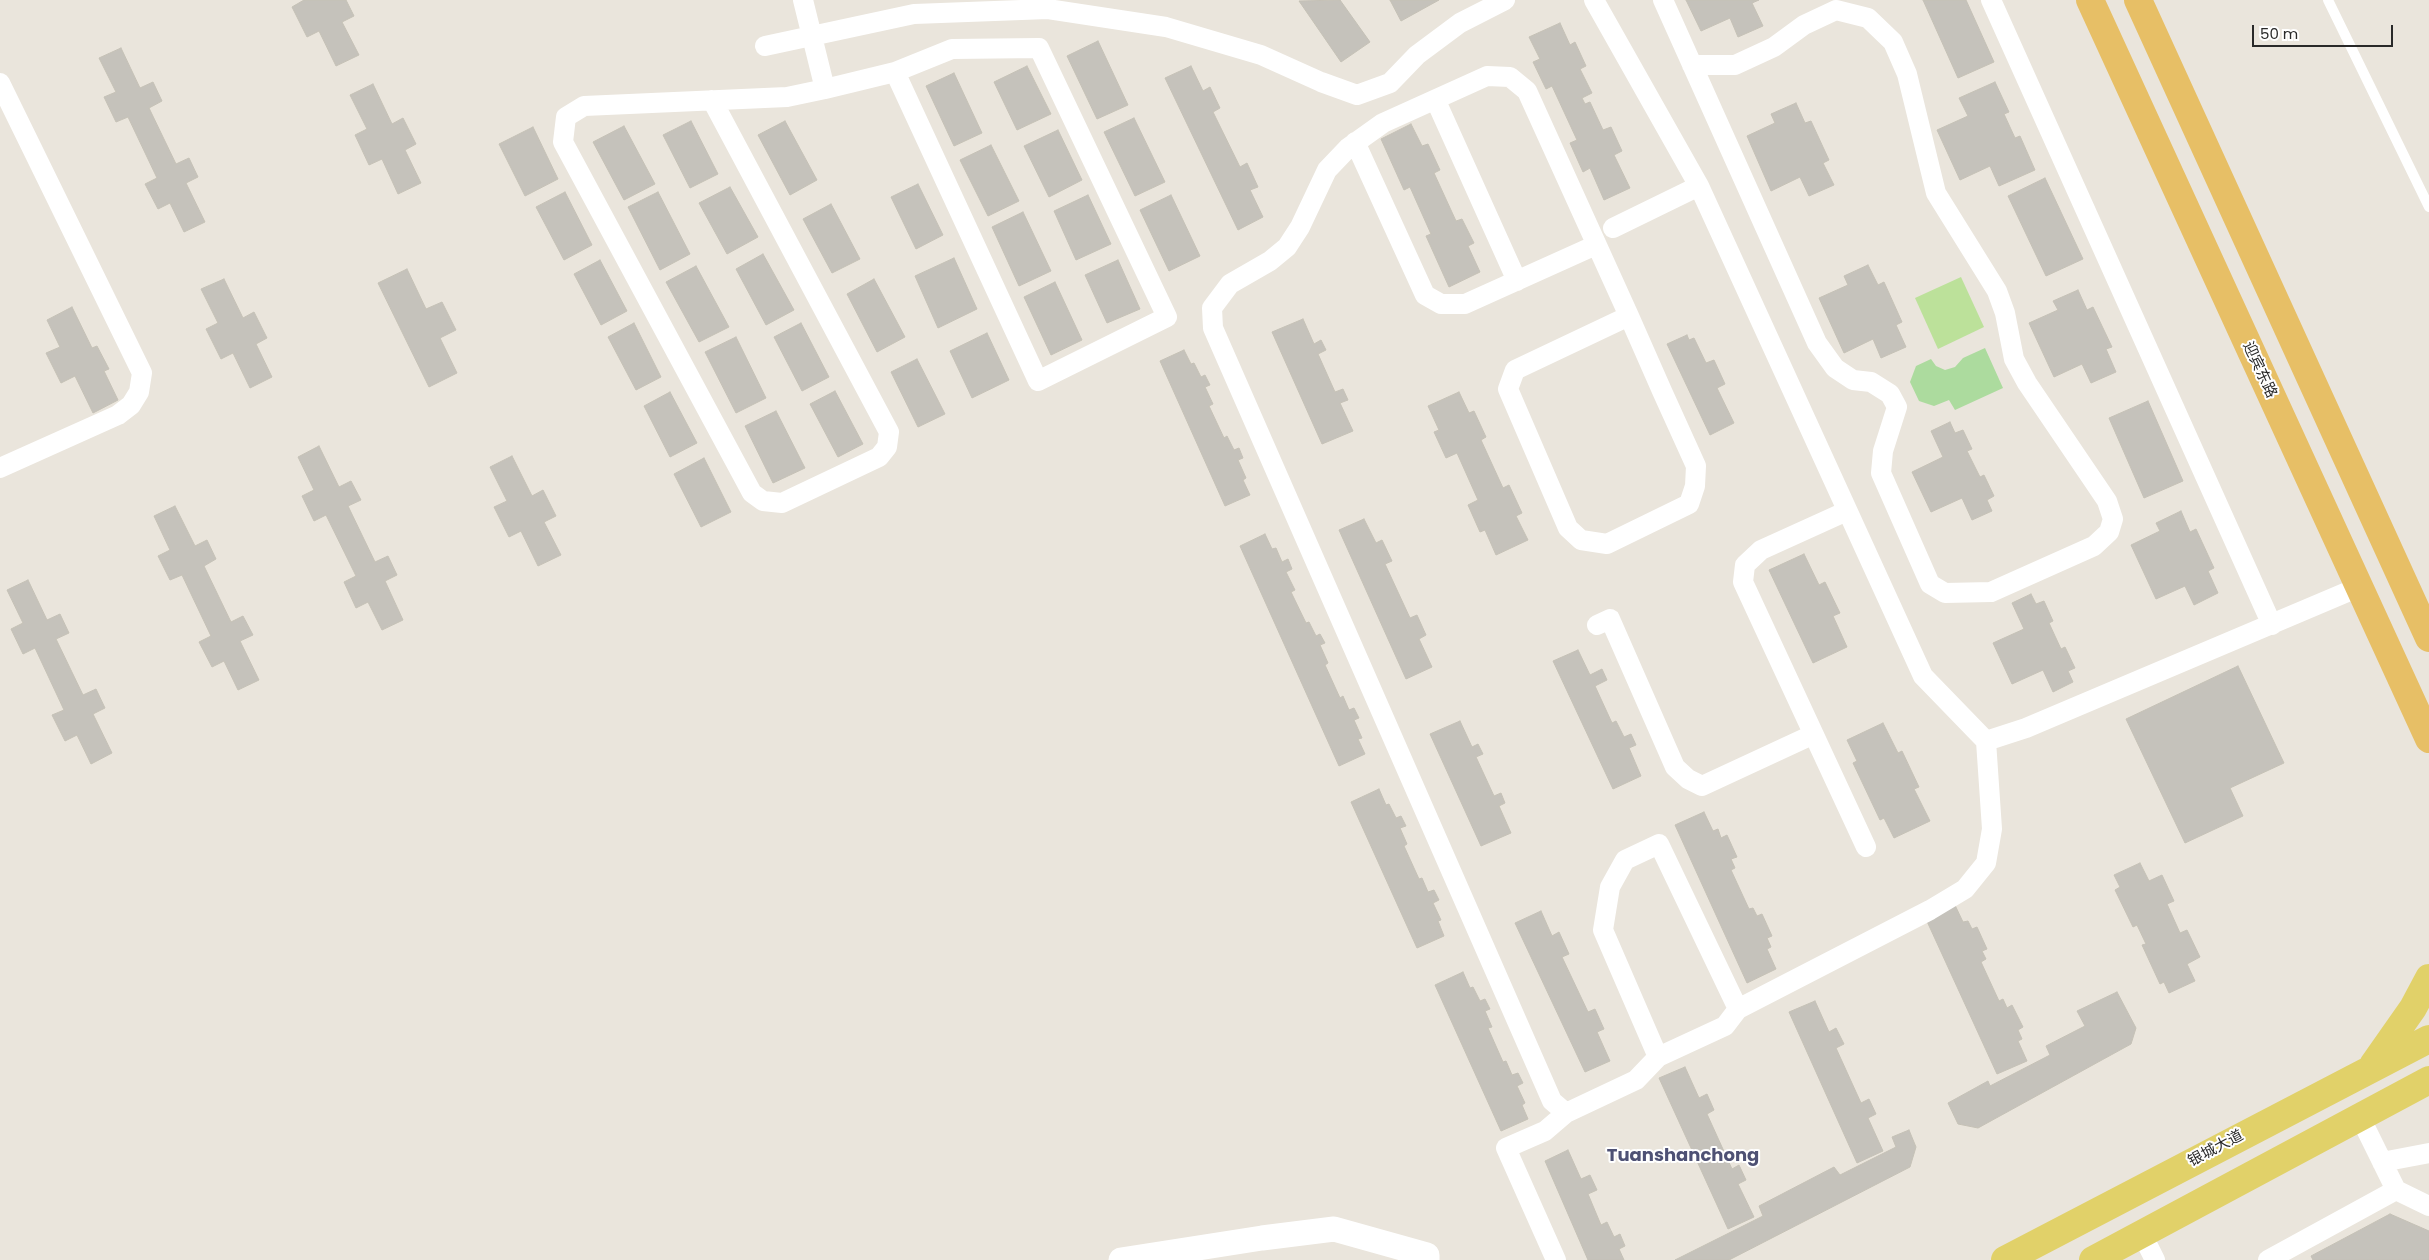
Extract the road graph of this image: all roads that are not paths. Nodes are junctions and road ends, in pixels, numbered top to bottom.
1 (803, 0) edge
2 (1505, 0) edge
3 (1594, 0) edge
4 (1663, 0) edge
5 (1991, 0) edge
6 (2090, 0) edge
7 (2138, 0) edge
8 (2328, 0) edge
9 (811, 37) junction
10 (765, 46) dead end
11 (1692, 65) junction
12 (895, 72) junction
13 (0, 83) edge
14 (825, 89) junction
15 (712, 100) junction
16 (1436, 101) junction
17 (1356, 142) junction
18 (1699, 186) junction
19 (2429, 207) edge
20 (1613, 228) dead end
21 (1596, 245) junction
22 (1517, 281) junction
23 (1629, 316) junction
24 (0, 468) edge
25 (1848, 511) junction
26 (2359, 587) junction
27 (1597, 625) dead end
28 (2272, 625) junction
29 (2429, 638) edge
30 (1812, 735) junction
31 (2429, 739) edge
32 (1986, 741) junction
33 (1866, 847) dead end
34 (2429, 978) edge
35 (1738, 1009) junction
36 (2429, 1039) edge
37 (1658, 1057) junction
38 (2372, 1067) junction
39 (2429, 1080) edge
40 (2429, 1102) edge
41 (2386, 1103) junction
42 (1566, 1113) junction
43 (2360, 1117) junction
44 (2429, 1153) edge
45 (2382, 1162) junction
46 (2396, 1190) junction
47 (2429, 1206) edge
48 (2142, 1234) junction
49 (1121, 1260) edge
50 (1427, 1260) edge
51 (1556, 1260) edge
52 (2005, 1260) edge
53 (2093, 1260) edge
54 (2155, 1260) edge
55 (2268, 1260) edge

1 - 9 street
2 - 9 street
3 - 18 street
4 - 11 street
5 - 28 street
6 - 26 highway, 迎宾东路
7 - 29 highway
8 - 19 lane
9 - 10 street
9 - 14 street
11 - 11 street
12 - 12 street
12 - 14 street
13 - 24 street
14 - 15 street
15 - 15 street
16 - 17 street
16 - 21 street
16 - 22 street
17 - 22 street
17 - 42 street
18 - 20 street
18 - 25 street
21 - 22 street
21 - 23 street
23 - 23 street
25 - 30 street
25 - 32 street
26 - 28 street
26 - 31 highway, 迎宾东路
27 - 30 street
28 - 32 street
30 - 33 street
32 - 35 street
34 - 38 main road
35 - 37 street
35 - 37 street
36 - 38 main road, 银城大道
37 - 42 street
38 - 52 main road, 银城大道
39 - 41 main road
40 - 41 main road
41 - 43 main road
42 - 51 street
43 - 45 street
43 - 48 main road
44 - 45 street
45 - 46 street
46 - 47 street
46 - 55 street
48 - 53 main road
48 - 54 street
49 - 50 street

